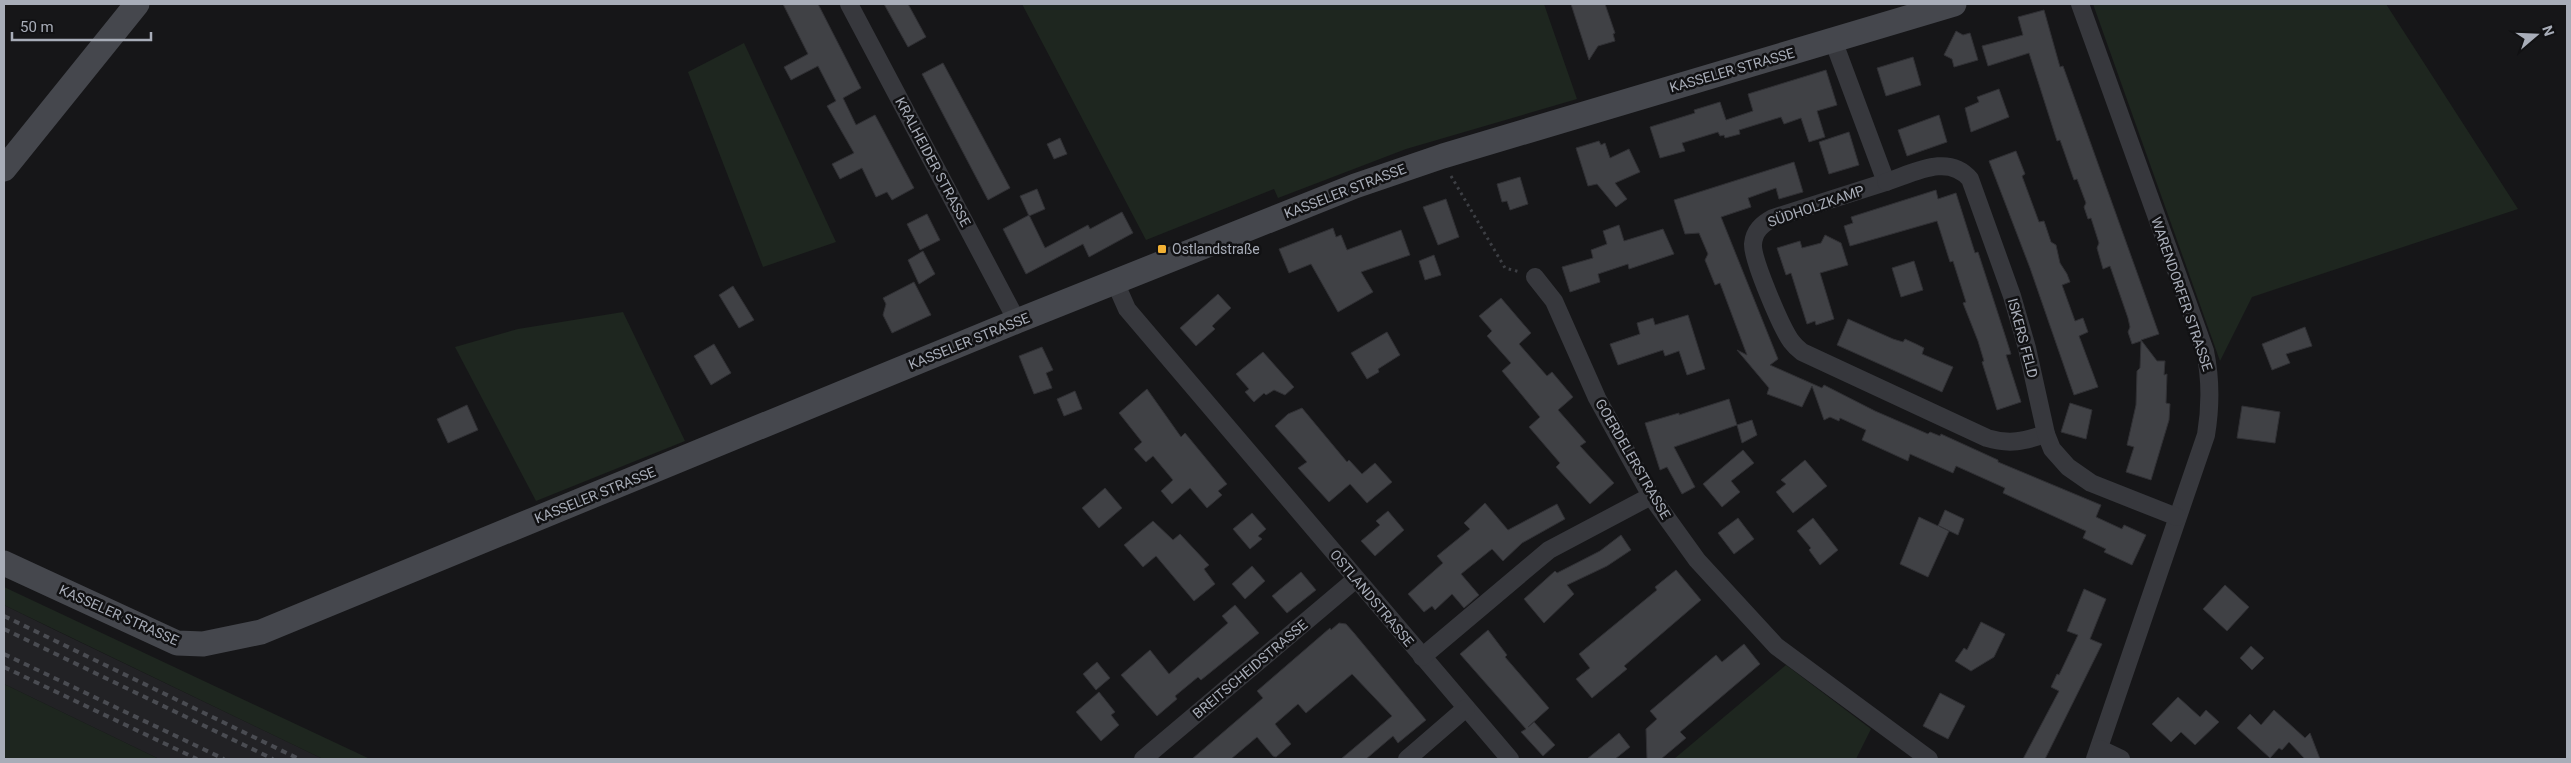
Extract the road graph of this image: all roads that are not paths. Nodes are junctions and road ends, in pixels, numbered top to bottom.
1 (137, 4) edge
2 (849, 4) edge
3 (1954, 4) edge
4 (2080, 4) edge
5 (1833, 40) junction
6 (4, 169) edge
7 (1886, 182) junction
8 (1534, 276) road end
9 (1115, 282) junction
10 (1017, 321) junction
11 (2046, 434) junction
12 (1650, 496) junction
13 (2177, 517) junction
14 (4, 563) edge
15 (1356, 580) junction
16 (1422, 657) junction
17 (1466, 708) junction
18 (2098, 754) edge
19 (1143, 759) edge
20 (1407, 759) edge
21 (1510, 759) edge
22 (1929, 759) edge
23 (2121, 759) edge

1 - 6 street
2 - 10 street, KRALHEIDER STRASSE
3 - 5 street, KASSELER STRASSE
4 - 13 street, WARENDORFER STRASSE
5 - 7 street
5 - 9 street, KASSELER STRASSE
7 - 11 street, ISKERS FELD
7 - 11 street, SÜDHOLZKAMP
8 - 12 street, GOERDELERSTRASSE
9 - 10 street, KASSELER STRASSE
9 - 15 street, OSTLANDSTRASSE
10 - 14 street, KASSELER STRASSE
11 - 13 street, ISKERS FELD
12 - 16 street, OSTLANDSTRASSE
12 - 22 street, GOERDELERSTRASSE
13 - 18 street, WARENDORFER STRASSE
15 - 16 street, OSTLANDSTRASSE
15 - 19 street, BREITSCHEIDSTRASSE
16 - 17 street, OSTLANDSTRASSE
17 - 20 street
17 - 21 street, OSTLANDSTRASSE
18 - 23 street

